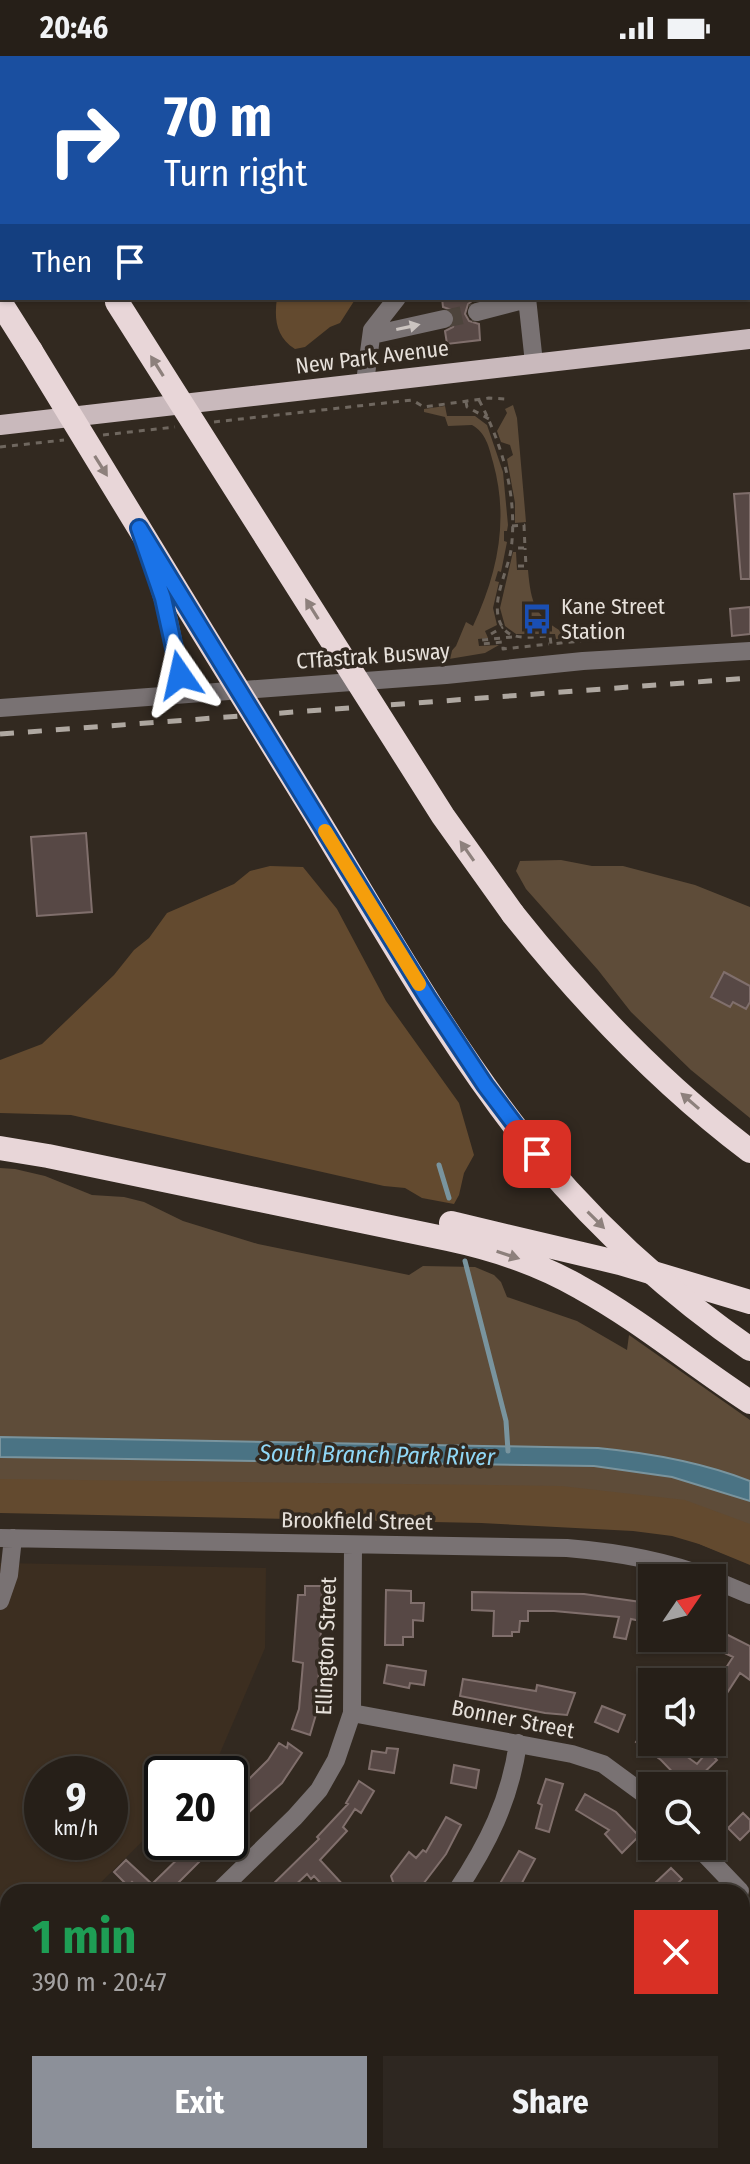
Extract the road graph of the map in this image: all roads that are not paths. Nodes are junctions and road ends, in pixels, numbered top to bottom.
1 (115, 300) edge
2 (395, 300) edge
3 (518, 300) edge
4 (527, 300) edge
5 (489, 306) tunnel mouth
6 (3, 314) edge
7 (444, 319) tunnel mouth
8 (372, 335) junction
9 (750, 339) edge
10 (534, 363) junction
11 (365, 382) junction
12 (0, 425) edge
13 (139, 528) junction
14 (750, 651) edge
15 (180, 675) dead end
16 (0, 708) edge
17 (0, 1133) edge
18 (0, 1148) edge
19 (750, 1151) edge
20 (750, 1302) edge
21 (750, 1349) edge
22 (750, 1402) edge
23 (6, 1538) edge
24 (353, 1545) junction
25 (664, 1564) edge
26 (726, 1585) edge
27 (750, 1595) edge
28 (0, 1601) edge
29 (352, 1713) junction
30 (518, 1743) junction
31 (638, 1790) edge
32 (712, 1860) edge
33 (226, 1884) edge
34 (461, 1884) edge
35 (738, 1884) edge

19 -> 1 highway, bridge
2 - 8 street
3 - 5 street
4 - 10 street
6 -> 13 highway, bridge
8 -> 7 street
8 - 11 street
9 - 10 main road, New Park Avenue
10 - 11 main road, New Park Avenue
11 - 12 main road, New Park Avenue
13 - 15 street, bridge
13 -> 21 highway, bridge
14 - 16 street, CTfastrak Busway
17 - 20 highway
18 -> 22 highway
23 - 24 street, Brookfield Street
23 - 28 street
24 - 25 street, Brookfield Street
24 - 29 street, Ellington Street
26 - 27 street, Brookfield Street
29 - 30 street, Bonner Street
29 - 33 street, Ellington Street
30 - 31 street, Bonner Street
30 - 34 street
32 - 35 street

